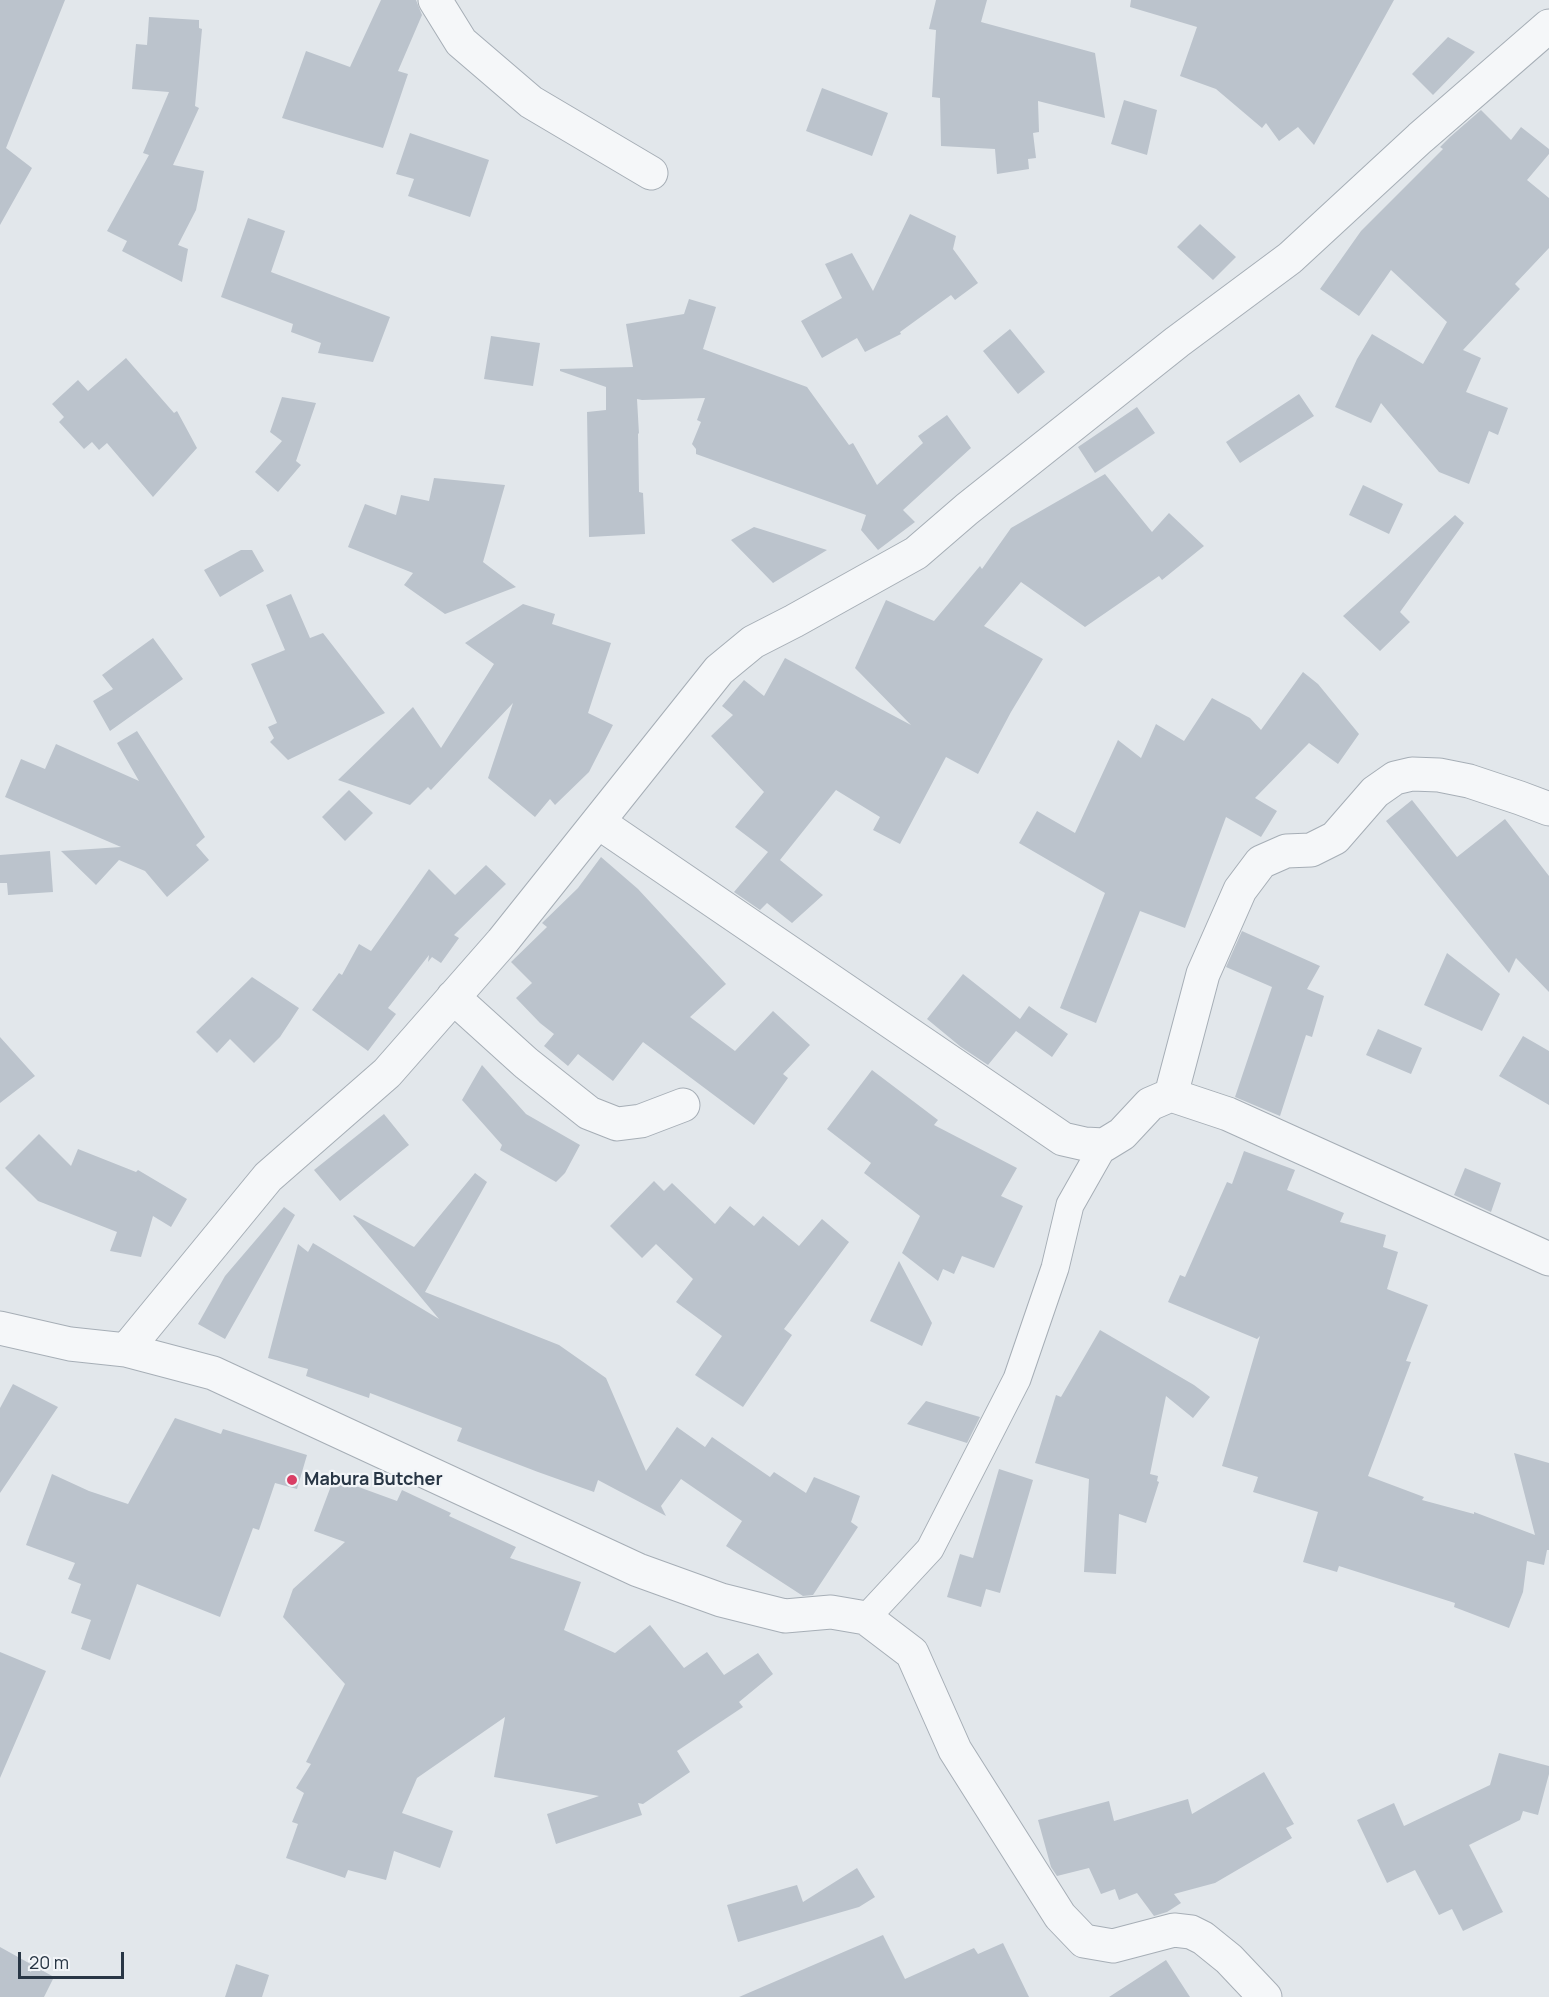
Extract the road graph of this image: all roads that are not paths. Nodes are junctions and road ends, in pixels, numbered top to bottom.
1 (435, 0) edge
2 (1549, 26) edge
3 (651, 173) dead end
4 (1549, 809) edge
5 (598, 822) junction
6 (453, 997) junction
7 (1172, 1095) junction
8 (683, 1105) dead end
9 (1104, 1145) junction
10 (1549, 1259) edge
11 (0, 1329) edge
12 (126, 1350) junction
13 (866, 1618) junction
14 (1265, 1997) edge

1 - 3 street
2 - 5 street
4 - 7 street
5 - 6 street
5 - 9 street
6 - 8 street
6 - 12 street
7 - 9 street
7 - 10 street
9 - 13 street
11 - 12 street
12 - 13 street
13 - 14 street

